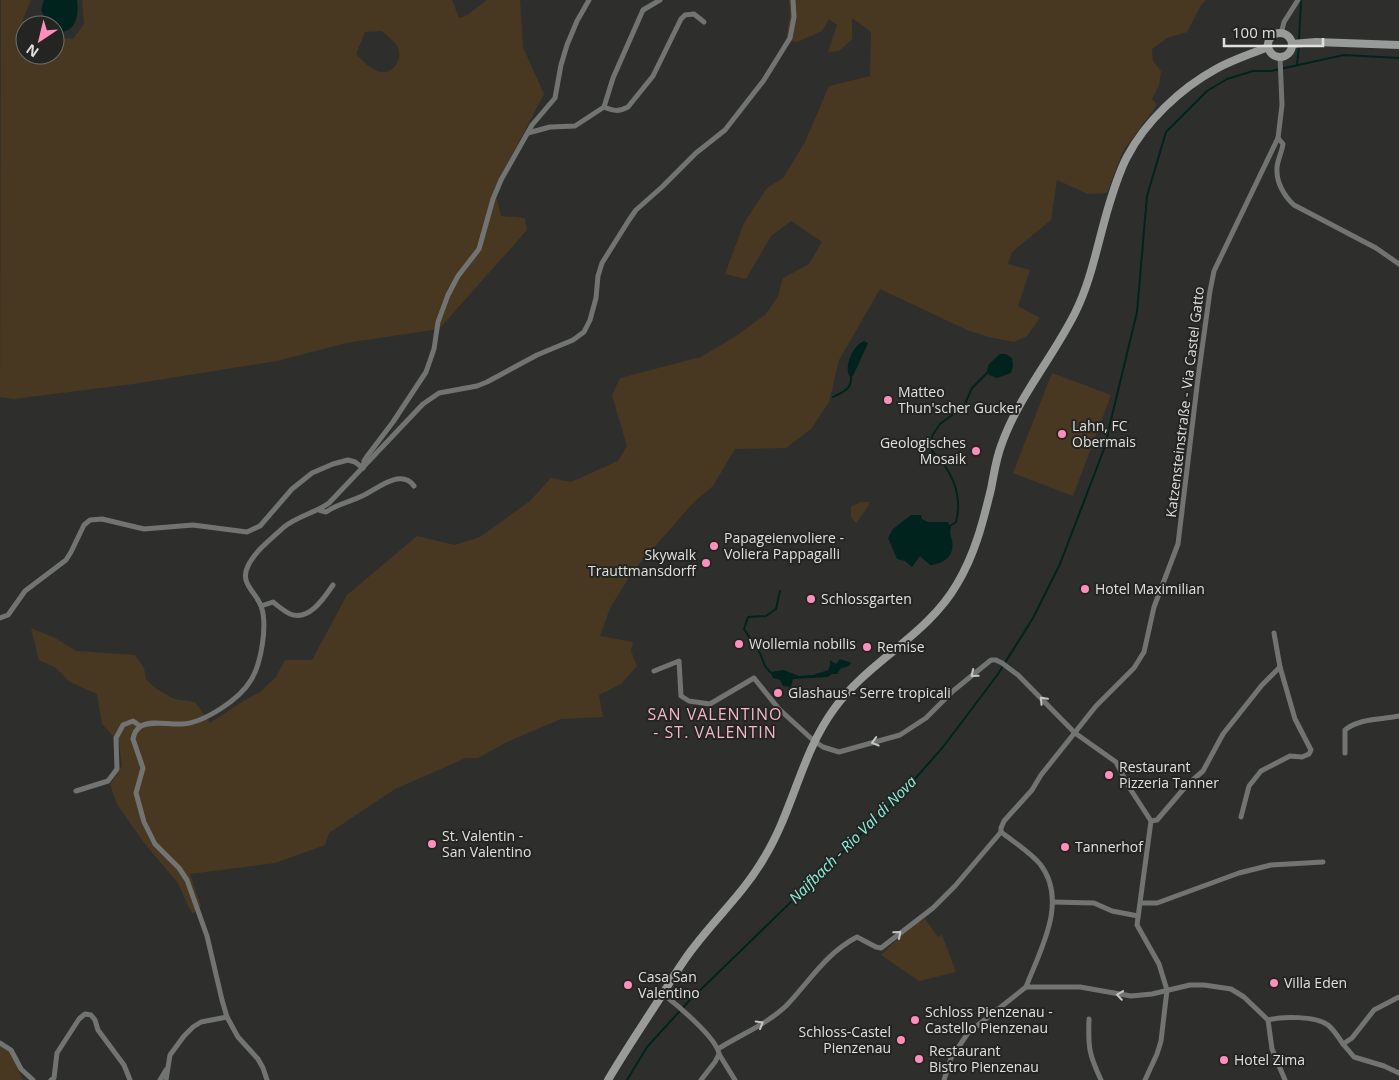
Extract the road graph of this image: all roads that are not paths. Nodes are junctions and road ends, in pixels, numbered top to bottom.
1 (589, 0) edge
2 (660, 0) edge
3 (793, 0) edge
4 (1298, 0) edge
5 (704, 22) dead end
6 (1282, 34) junction
7 (1297, 43) junction
8 (1399, 45) edge
9 (1268, 47) junction
10 (1280, 61) junction
11 (604, 107) junction
12 (528, 134) junction
13 (1278, 138) junction
14 (1399, 264) edge
15 (363, 468) junction
16 (414, 486) dead end
17 (319, 510) junction
18 (333, 585) dead end
19 (261, 606) junction
20 (0, 618) edge
21 (1274, 633) dead end
22 (1280, 667) junction
23 (654, 671) dead end
24 (1399, 716) edge
25 (140, 726) junction
26 (1075, 733) junction
27 (814, 741) junction
28 (1345, 753) dead end
29 (76, 790) dead end
30 (1241, 817) dead end
31 (1151, 820) junction
32 (1002, 832) junction
33 (1323, 862) dead end
34 (1053, 902) junction
35 (1141, 903) junction
36 (1138, 916) junction
37 (1026, 987) junction
38 (1168, 990) junction
39 (662, 994) junction
40 (1399, 996) edge
41 (227, 1017) junction
42 (1089, 1019) dead end
43 (1268, 1020) junction
44 (0, 1043) edge
45 (1343, 1044) junction
46 (719, 1052) junction
47 (169, 1065) junction
48 (1399, 1073) edge
49 (33, 1080) edge
50 (51, 1080) edge
51 (130, 1080) edge
52 (160, 1080) edge
53 (166, 1080) edge
54 (267, 1080) edge
55 (608, 1080) edge
56 (701, 1080) edge
57 (735, 1080) edge
58 (944, 1080) edge
59 (1101, 1080) edge
60 (1145, 1080) edge
61 (1285, 1080) edge

1 - 12 street
2 - 11 street
3 - 15 street
4 - 6 street
5 - 11 street
6 - 7 main road
6 - 9 main road
7 - 8 main road
7 - 10 main road
9 - 10 main road
9 - 27 main road
10 - 13 street, Katzensteinstraße - Via Castel Gatto
11 - 12 street
12 - 15 street
13 - 14 street
13 - 26 street, Katzensteinstraße - Via Castel Gatto
15 - 17 street
15 - 20 street
16 - 17 street
17 - 19 street
18 - 19 street
19 - 25 street
21 - 22 street
22 - 30 street
22 - 31 street
23 - 27 street
24 - 28 street
25 - 29 street
25 - 41 street
26 -> 27 street
26 - 31 street
26 - 32 street, Katzensteinstraße - Via Castel Gatto
27 - 39 main road
31 - 35 street
32 - 34 street
46 -> 32 street, Katzensteinstraße - Via Castel Gatto
33 - 35 street
34 - 36 street
34 - 37 street
35 - 36 street
36 - 38 street
38 -> 37 street
37 - 58 street
38 - 43 street
38 - 60 street
39 - 46 street
39 - 55 main road
40 - 45 street
41 - 47 street
41 - 54 street
42 - 59 street
43 - 45 street
43 - 61 street
44 - 49 street
45 - 48 street
46 - 56 street
46 - 57 street
47 - 52 street
47 - 53 street
50 - 51 street

